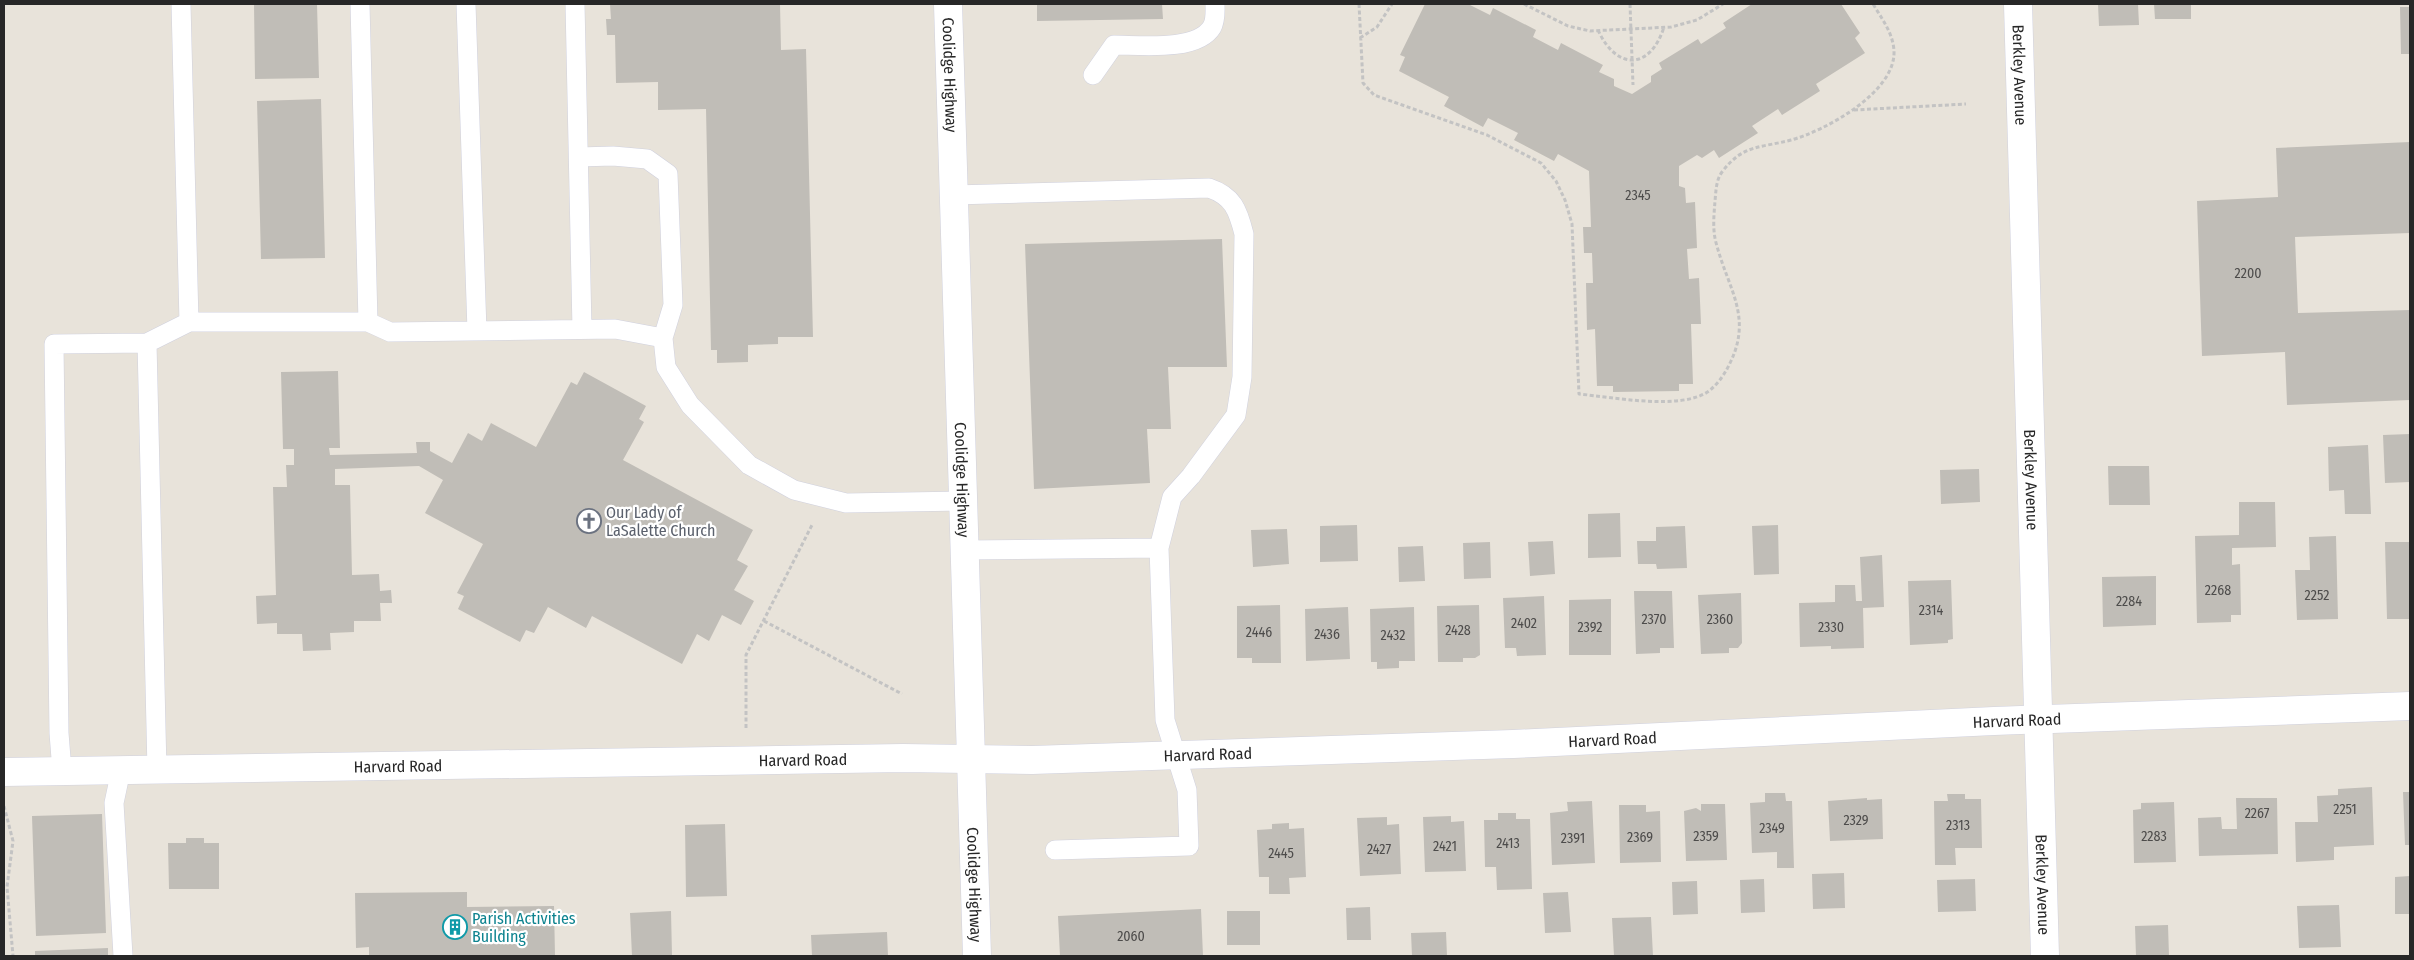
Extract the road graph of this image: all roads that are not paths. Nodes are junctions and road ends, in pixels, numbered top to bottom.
1 (181, 4) edge
2 (360, 4) edge
3 (466, 4) edge
4 (575, 4) edge
5 (948, 4) edge
6 (1215, 4) edge
7 (2018, 4) edge
8 (1093, 75) dead end
9 (579, 157) junction
10 (954, 195) junction
11 (189, 322) junction
12 (368, 322) junction
13 (582, 329) junction
14 (477, 331) junction
15 (663, 338) junction
16 (147, 343) junction
17 (963, 501) junction
18 (1159, 548) junction
19 (965, 550) junction
20 (2410, 706) edge
21 (2038, 719) junction
22 (1176, 755) junction
23 (970, 759) junction
24 (121, 770) junction
25 (157, 770) junction
26 (62, 771) junction
27 (4, 772) edge
28 (1055, 850) dead end
29 (123, 956) edge
30 (978, 956) edge
31 (2045, 956) edge

1 - 11 lane
2 - 12 lane
3 - 14 lane
4 - 9 lane
5 - 10 street, Coolidge Highway
6 - 8 lane
7 - 21 street, Berkley Avenue
9 - 13 lane
9 - 15 lane
10 - 17 street, Coolidge Highway
10 - 18 lane
11 - 12 lane
11 - 16 lane
12 - 14 lane
13 - 14 lane
13 - 15 lane
15 - 17 lane
16 - 25 lane
16 - 26 lane
17 - 19 street, Coolidge Highway
18 - 19 lane
18 - 22 lane
19 - 23 street, Coolidge Highway
20 - 21 street, Harvard Road
21 - 22 street, Harvard Road
21 - 31 street, Berkley Avenue
22 - 23 street, Harvard Road
22 - 28 lane
23 - 25 street, Harvard Road
23 - 30 street, Coolidge Highway
24 - 25 street, Harvard Road
24 - 26 street, Harvard Road
24 - 29 lane
26 - 27 street, Harvard Road

